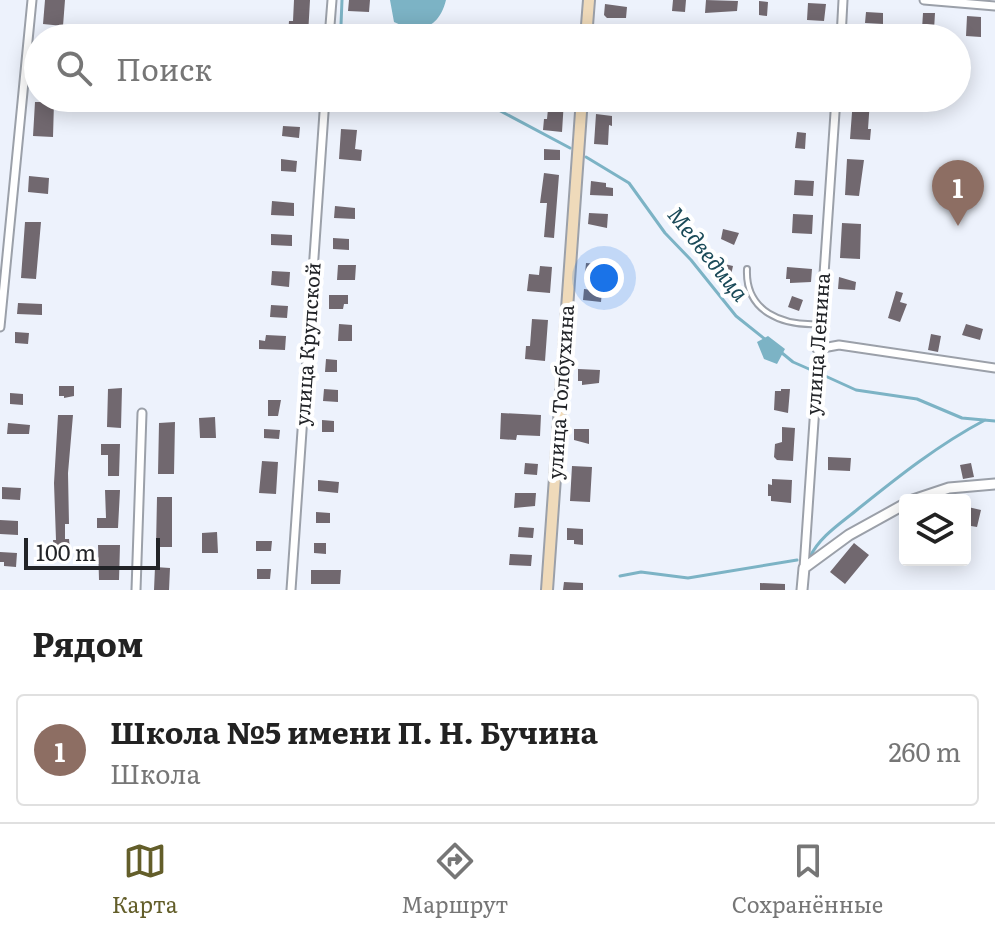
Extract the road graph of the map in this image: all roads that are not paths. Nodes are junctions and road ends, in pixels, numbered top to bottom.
1 (32, 0) edge
2 (332, 0) edge
3 (589, 0) edge
4 (843, 0) edge
5 (924, 0) edge
6 (995, 6) edge
7 (30, 24) edge
8 (330, 24) edge
9 (587, 24) edge
10 (842, 24) edge
11 (24, 82) edge
12 (324, 112) edge
13 (581, 112) edge
14 (835, 112) edge
15 (747, 269) dead end
16 (819, 324) junction
17 (0, 327) edge
18 (817, 349) junction
19 (995, 368) edge
20 (142, 413) dead end
21 (995, 484) edge
22 (931, 494) edge
23 (899, 507) edge
24 (804, 568) junction
25 (136, 590) edge
26 (291, 590) edge
27 (547, 590) edge
28 (802, 590) edge

1 - 7 street
2 - 8 street
3 - 9 main road
4 - 10 street
5 - 6 street
11 - 17 street
12 - 26 street, улица Крупской
13 - 27 main road, улица Толбухина
14 - 16 street, улица Ленина
15 - 16 lane
16 - 18 street, улица Ленина
18 - 19 street
18 - 24 street, улица Ленина
20 - 25 street
21 - 22 street
23 - 24 street
24 - 28 street, улица Ленина

